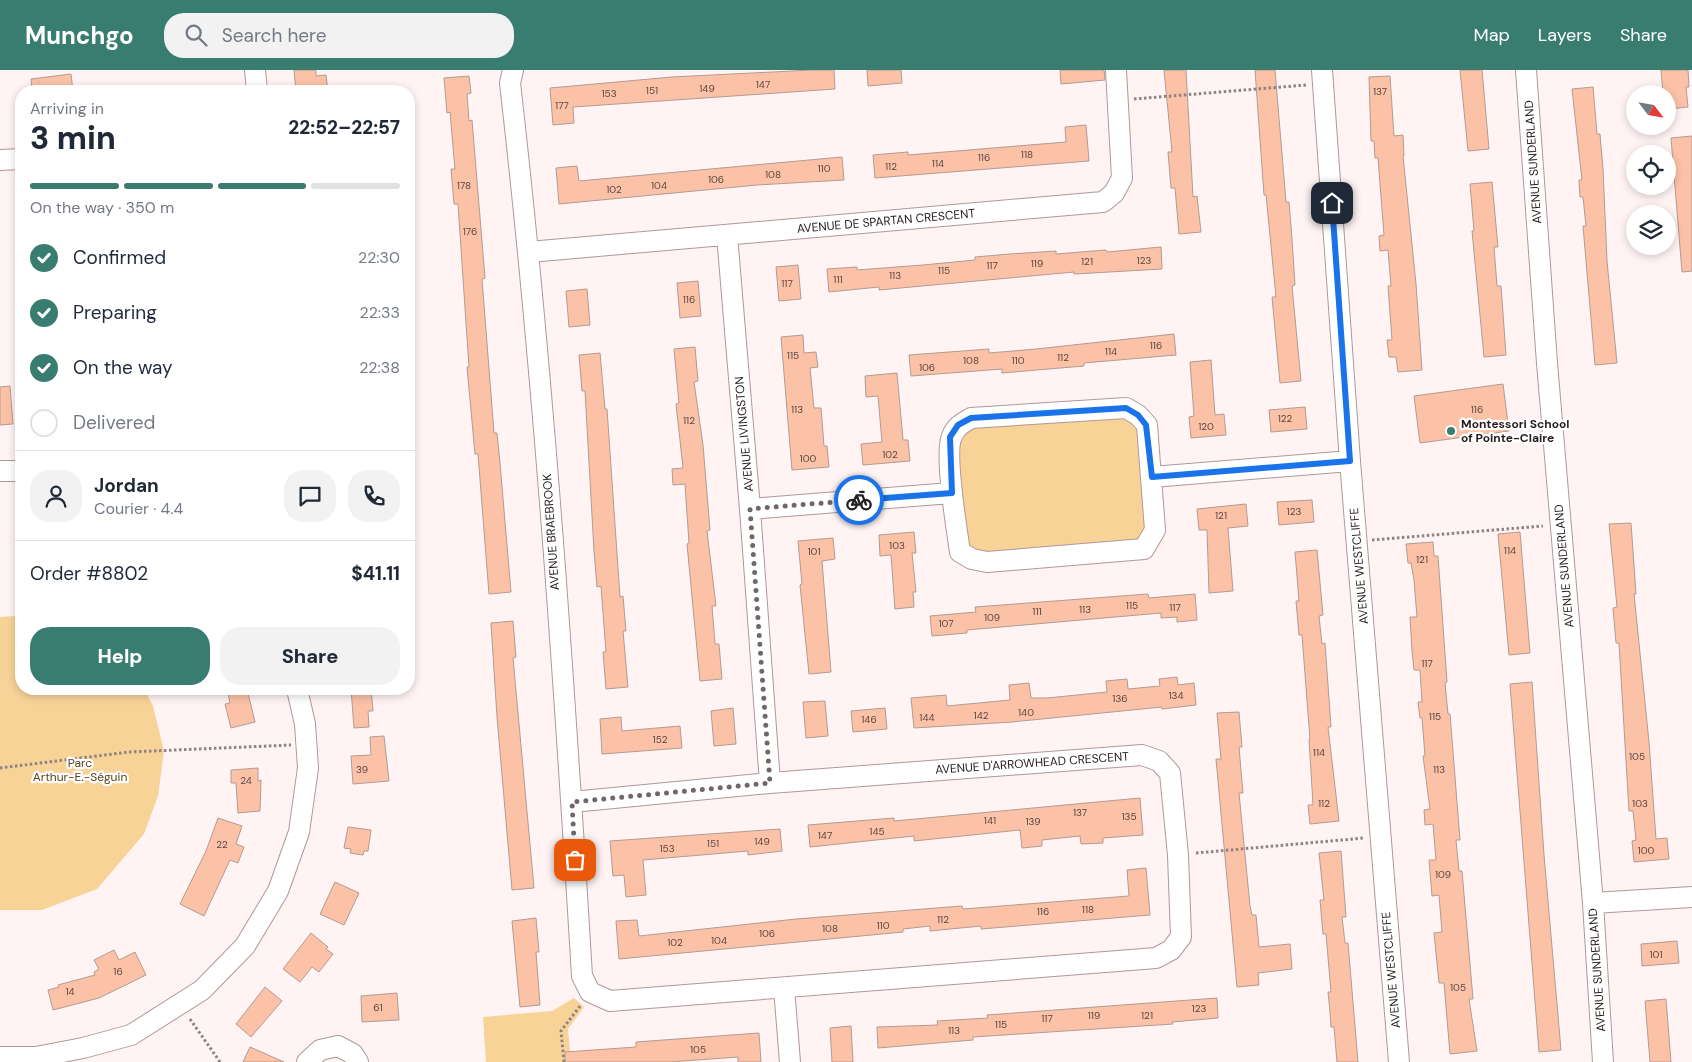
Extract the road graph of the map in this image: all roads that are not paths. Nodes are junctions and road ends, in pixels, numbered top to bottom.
1 (255, 70) edge
2 (513, 70) edge
3 (1116, 70) edge
4 (1322, 70) edge
5 (1526, 70) edge
6 (256, 85) edge
7 (15, 159) edge
8 (0, 160) edge
9 (727, 235) junction
10 (530, 252) junction
11 (1350, 461) junction
12 (0, 471) edge
13 (15, 471) edge
14 (1152, 477) junction
15 (952, 493) junction
16 (750, 509) junction
17 (298, 695) edge
18 (770, 783) junction
19 (572, 802) junction
20 (1692, 897) edge
21 (1593, 903) junction
22 (784, 988) junction
23 (586, 998) joint
24 (0, 1057) edge
25 (307, 1062) edge
26 (358, 1062) edge
27 (790, 1062) edge
28 (1399, 1062) edge
29 (1603, 1062) edge

1 - 6 street
2 - 10 street, AVENUE BRAEBROOK
3 - 9 street, AVENUE DE SPARTAN CRESCENT
4 - 11 street, AVENUE WESTCLIFFE
5 - 21 street, AVENUE SUNDERLAND
7 - 8 street
9 - 10 street, AVENUE DE SPARTAN CRESCENT
9 - 16 street, AVENUE LIVINGSTON
10 - 19 street, AVENUE BRAEBROOK
11 - 14 street
11 - 28 street, AVENUE WESTCLIFFE
12 - 13 street
14 - 15 street
14 - 15 street
15 - 16 street
16 - 18 street, AVENUE LIVINGSTON
17 - 24 street
18 - 19 street, AVENUE D'ARROWHEAD CRESCENT
18 - 22 street, AVENUE D'ARROWHEAD CRESCENT
19 - 23 street, AVENUE BRAEBROOK
20 - 21 street
21 - 29 street, AVENUE SUNDERLAND
22 - 23 street, AVENUE D'ARROWHEAD CRESCENT
22 - 27 street
25 - 26 street

